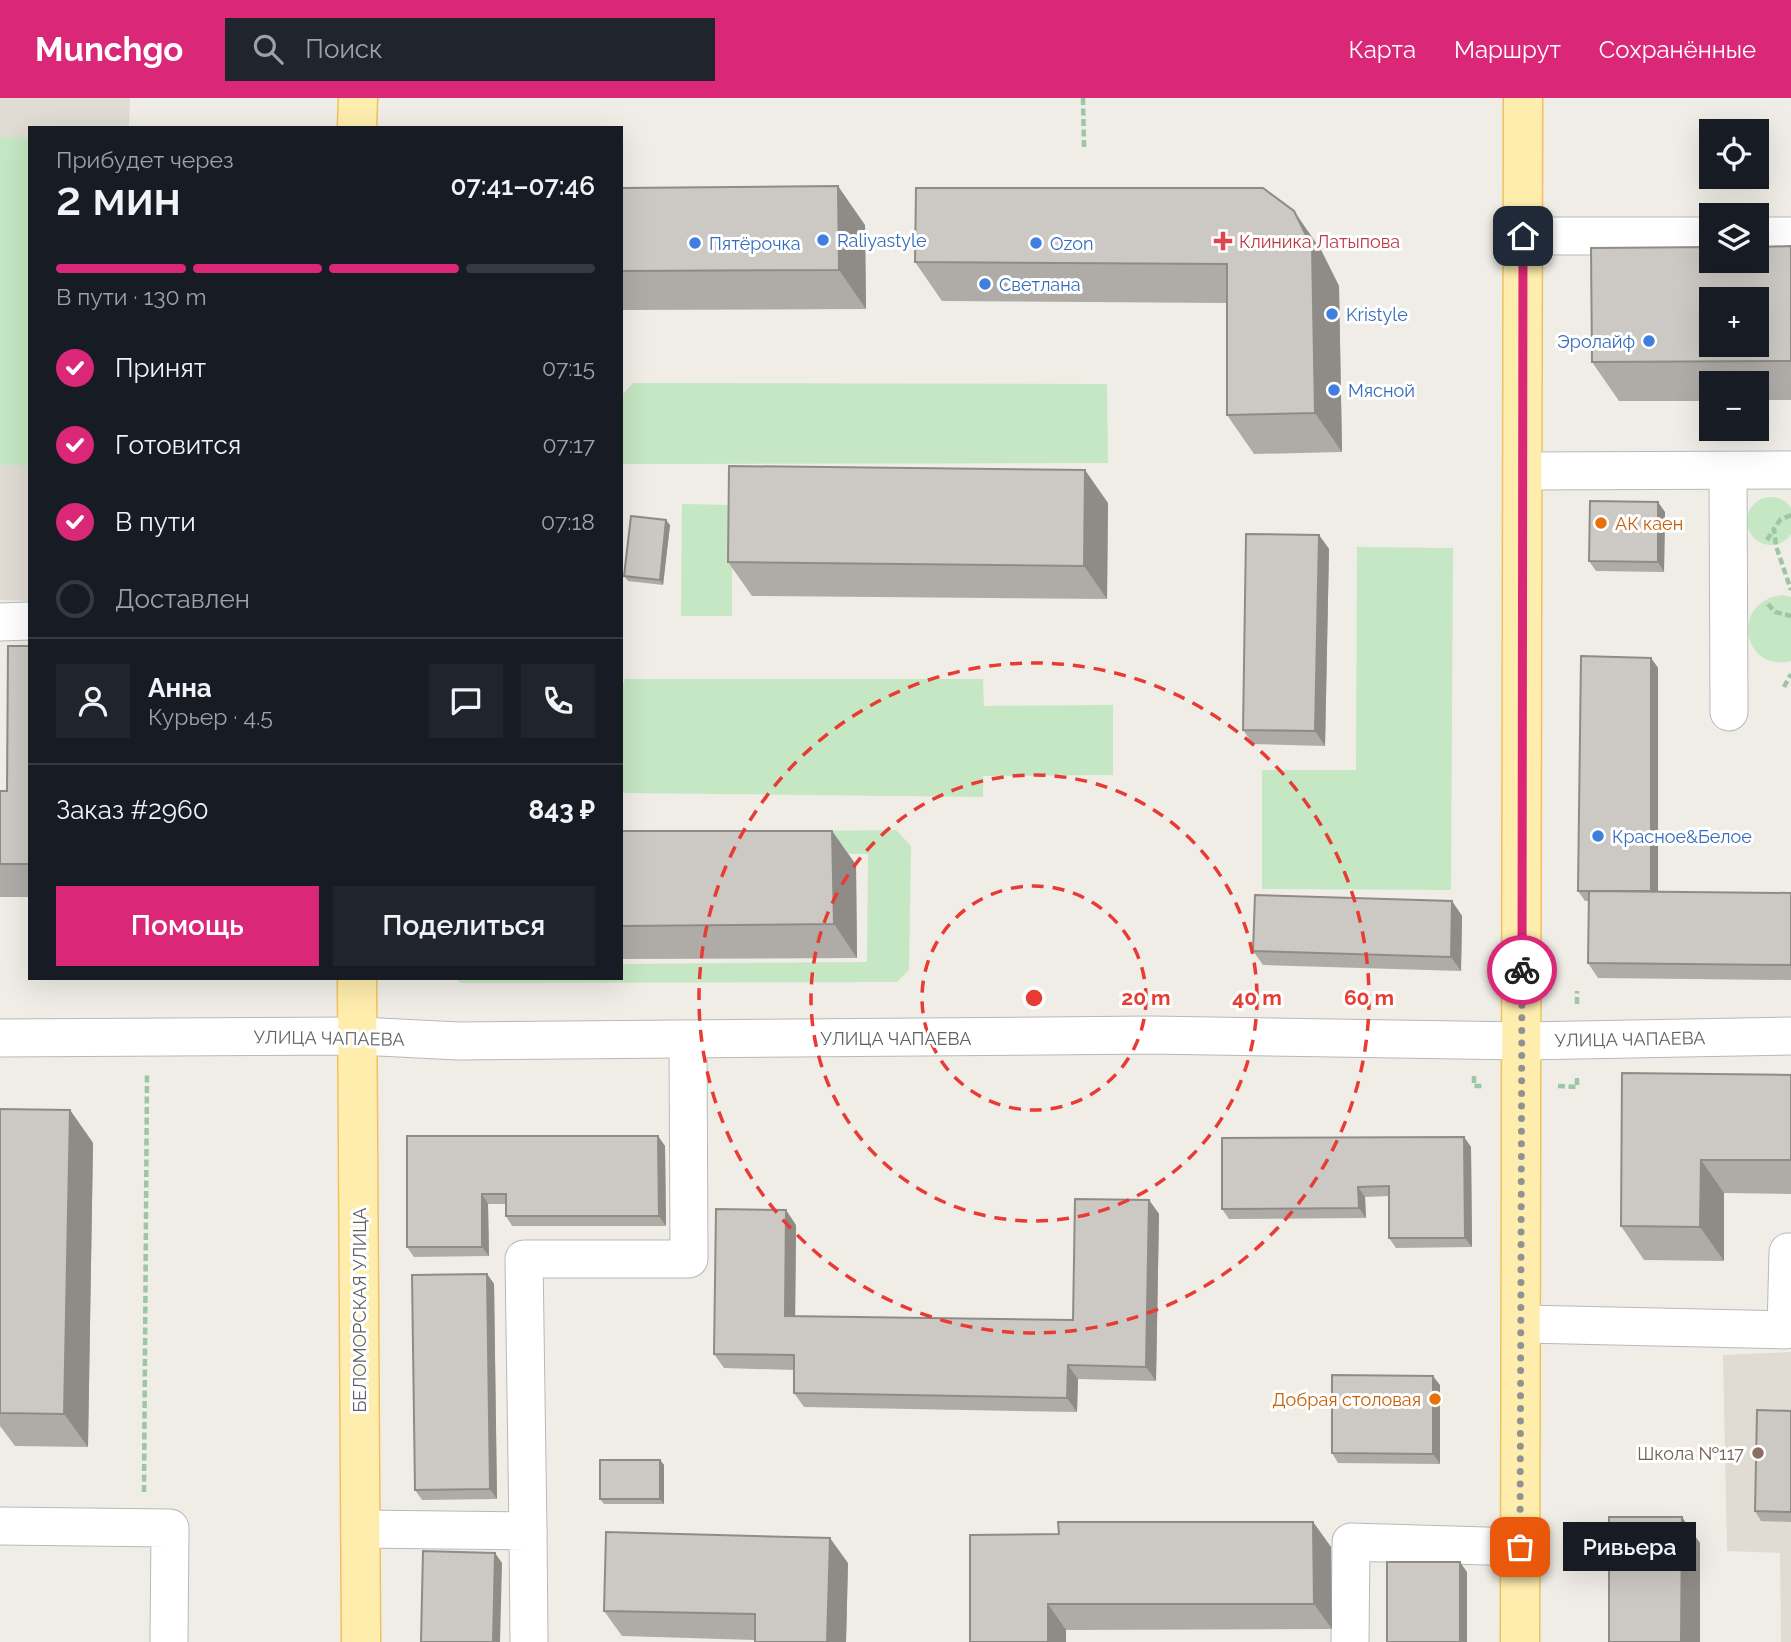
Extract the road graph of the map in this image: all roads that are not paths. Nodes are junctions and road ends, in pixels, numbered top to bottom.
1 (358, 98) edge
2 (1523, 98) edge
3 (358, 126) edge
4 (1523, 236) junction
5 (1699, 236) edge
6 (1769, 236) edge
7 (1791, 236) edge
8 (1791, 470) edge
9 (1523, 471) junction
10 (1728, 471) junction
11 (28, 621) edge
12 (0, 622) edge
13 (1728, 712) dead end
14 (357, 980) edge
15 (360, 1036) junction
16 (1791, 1036) edge
17 (0, 1038) edge
18 (688, 1040) junction
19 (1522, 1041) junction
20 (1791, 1252) edge
21 (1521, 1324) junction
22 (0, 1526) edge
23 (360, 1529) junction
24 (527, 1531) junction
25 (1520, 1547) junction
26 (169, 1642) edge
27 (361, 1642) edge
28 (529, 1642) edge
29 (1350, 1642) edge
30 (1520, 1642) edge

1 - 3 main road
2 - 4 main road
4 - 5 street
4 - 9 main road
6 - 7 street
8 - 10 street
9 - 10 street
9 - 19 main road
10 - 13 street
11 - 12 street
14 - 15 main road, БЕЛОМОРСКАЯ УЛИЦА
15 - 17 street, УЛИЦА ЧАПАЕВА
15 - 18 street, УЛИЦА ЧАПАЕВА
15 - 23 main road, БЕЛОМОРСКАЯ УЛИЦА
16 - 19 street, УЛИЦА ЧАПАЕВА
18 - 19 street, УЛИЦА ЧАПАЕВА
18 - 24 street
19 - 21 main road
20 - 21 street
21 - 25 main road
22 - 26 street
23 - 24 street
23 - 27 main road, БЕЛОМОРСКАЯ УЛИЦА
24 - 28 street
25 - 29 street
25 - 30 main road

